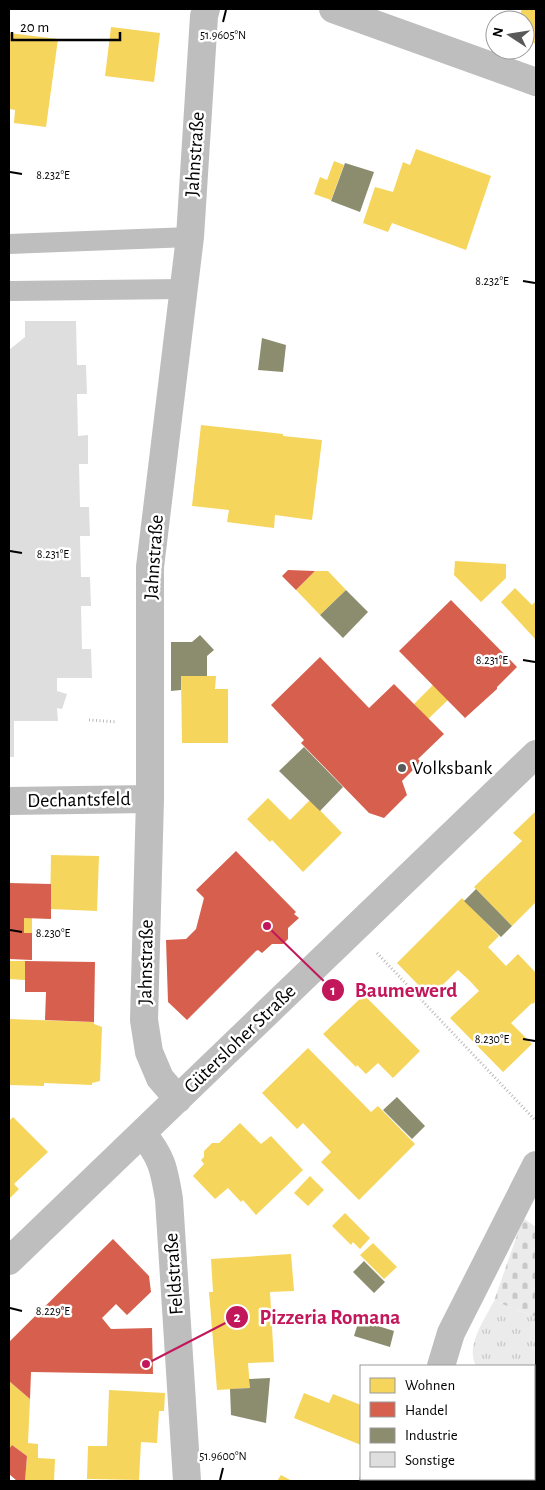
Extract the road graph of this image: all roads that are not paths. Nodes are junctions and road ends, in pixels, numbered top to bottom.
1 (206, 9) edge
2 (333, 9) edge
3 (536, 82) edge
4 (190, 237) junction
5 (9, 244) edge
6 (184, 289) junction
7 (9, 291) edge
8 (536, 754) edge
9 (150, 799) junction
10 (9, 802) edge
11 (178, 1099) junction
12 (142, 1133) junction
13 (536, 1165) edge
14 (9, 1261) edge
15 (441, 1365) edge
16 (187, 1481) edge

1 - 4 street, Jahnstraße
2 - 3 street
4 - 5 lane
4 - 6 street, Jahnstraße
6 - 7 lane
6 - 9 street, Jahnstraße
8 - 11 street, Gütersloher Straße
9 - 10 street, Dechantsfeld
9 - 11 street, Jahnstraße
11 - 12 street, Gütersloher Straße
12 - 14 street, Gütersloher Straße
12 - 16 street, Feldstraße
13 - 15 street

